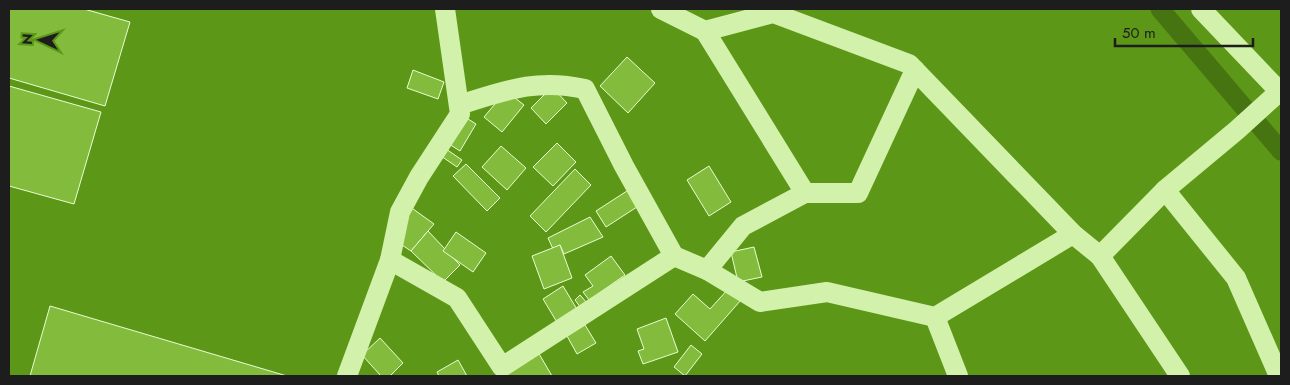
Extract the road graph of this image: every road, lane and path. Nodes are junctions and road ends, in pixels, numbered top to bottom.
1 (445, 9) edge
2 (661, 9) edge
3 (1201, 9) edge
4 (705, 31) junction
5 (915, 70) junction
6 (1277, 95) edge
7 (459, 105) junction
8 (1165, 190) junction
9 (805, 194) junction
10 (1073, 234) junction
11 (674, 256) junction
12 (1100, 256) junction
13 (390, 260) junction
14 (706, 270) junction
15 (936, 317) junction
16 (348, 376) edge
17 (958, 376) edge
18 (1180, 376) edge
19 (1279, 376) edge

1 - 7 street
2 - 4 street
3 - 6 street
4 - 5 street
4 - 9 street
5 - 9 street
5 - 10 street
6 - 8 street
7 - 11 street
7 - 13 street
8 - 12 street
8 - 19 street
9 - 14 street
10 - 12 street
10 - 15 street
11 - 13 street
11 - 14 street
12 - 18 street
13 - 16 street
14 - 15 street
15 - 17 street

